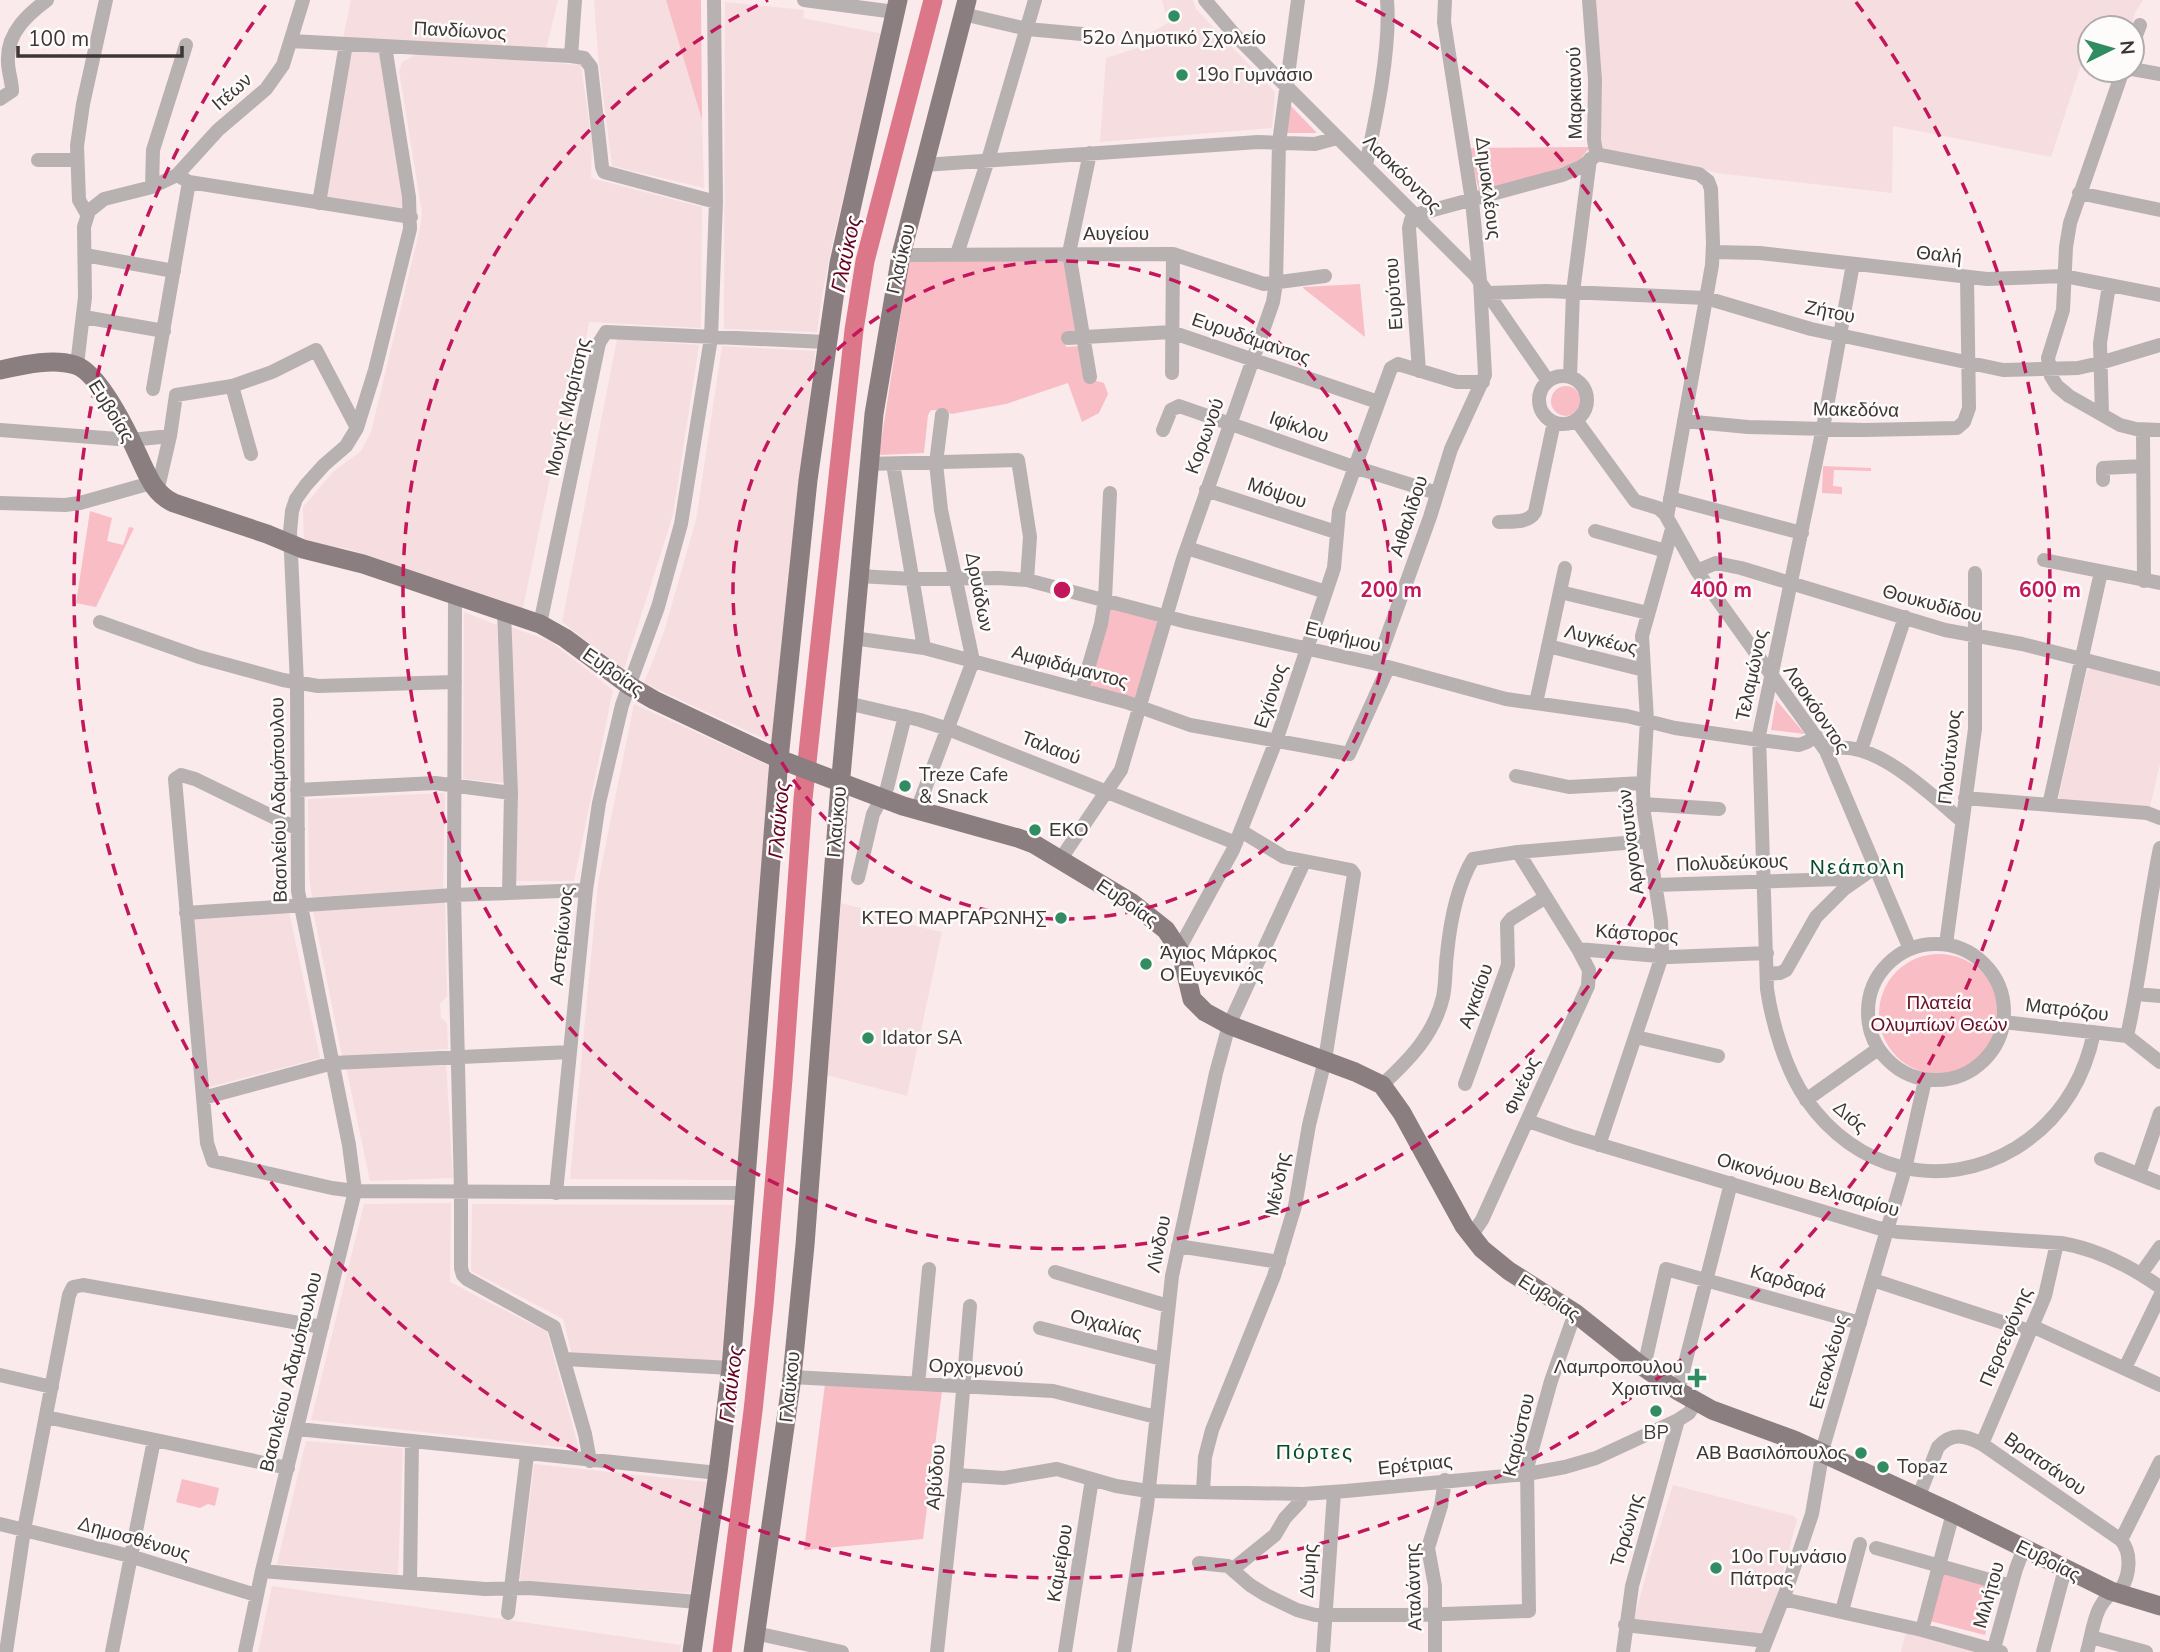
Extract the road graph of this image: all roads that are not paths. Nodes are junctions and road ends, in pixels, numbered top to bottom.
1 (47, 0) edge
2 (106, 0) edge
3 (303, 0) edge
4 (575, 0) edge
5 (714, 0) edge
6 (804, 0) edge
7 (1035, 0) edge
8 (1297, 0) edge
9 (1387, 0) edge
10 (1445, 0) edge
11 (1589, 0) edge
12 (847, 3) edge
13 (875, 4) edge
14 (1208, 4) edge
15 (896, 6) edge
16 (965, 7) edge
17 (1027, 29) junction
18 (1082, 34) dead end
19 (291, 41) junction
20 (345, 44) junction
21 (186, 45) dead end
22 (385, 46) junction
23 (571, 56) junction
24 (4, 57) edge
25 (2118, 84) edge
26 (1285, 86) junction
27 (0, 99) edge
28 (1337, 138) junction
29 (1279, 143) junction
30 (1090, 153) junction
31 (1594, 156) junction
32 (38, 160) dead end
33 (77, 160) junction
34 (988, 160) junction
35 (924, 165) junction
36 (1366, 165) junction
37 (183, 179) junction
38 (1708, 181) joint
39 (152, 187) junction
40 (2079, 193) junction
41 (1472, 201) junction
42 (319, 202) junction
43 (716, 202) junction
44 (2160, 210) edge
45 (88, 214) junction
46 (1416, 216) junction
47 (411, 217) junction
48 (1069, 253) junction
49 (1713, 253) junction
50 (957, 254) junction
51 (1172, 254) junction
52 (901, 255) junction
53 (85, 256) junction
54 (1853, 264) junction
55 (174, 271) junction
56 (1325, 276) dead end
57 (2064, 276) junction
58 (1967, 277) junction
59 (1276, 283) junction
60 (2109, 285) junction
61 (1485, 287) junction
62 (1573, 292) junction
63 (2160, 295) edge
64 (1706, 298) junction
65 (84, 317) junction
66 (164, 331) junction
67 (1171, 332) junction
68 (1841, 335) junction
69 (1084, 337) junction
70 (711, 338) junction
71 (1068, 338) dead end
72 (826, 342) junction
73 (2160, 345) edge
74 (1253, 360) junction
75 (1966, 363) junction
76 (2100, 363) junction
77 (77, 365) junction
78 (2049, 369) junction
79 (0, 370) edge
80 (1419, 371) junction
81 (1172, 373) dead end
82 (1090, 377) dead end
83 (1570, 377) junction
84 (1483, 382) junction
85 (1548, 382) junction
86 (232, 386) junction
87 (153, 389) dead end
88 (1377, 402) junction
89 (2102, 414) junction
90 (942, 415) dead end
91 (1576, 420) junction
92 (1684, 421) junction
93 (1554, 422) junction
94 (1230, 424) junction
95 (357, 428) junction
96 (1823, 428) junction
97 (2143, 429) junction
98 (0, 430) edge
99 (1163, 430) dead end
100 (2160, 430) edge
101 (170, 436) junction
102 (131, 440) junction
103 (251, 454) dead end
104 (936, 463) junction
105 (868, 464) junction
106 (893, 464) junction
107 (2143, 466) junction
108 (1354, 467) junction
109 (2103, 480) dead end
110 (154, 487) junction
111 (1206, 490) junction
112 (1110, 493) dead end
113 (1437, 493) junction
114 (1670, 498) junction
115 (0, 503) edge
116 (1499, 522) dead end
117 (1669, 523) junction
118 (1595, 531) dead end
119 (1336, 532) junction
120 (1802, 533) junction
121 (290, 544) junction
122 (1187, 548) junction
123 (1666, 551) junction
124 (2044, 560) dead end
125 (1565, 568) dead end
126 (1697, 571) junction
127 (2101, 572) junction
128 (1975, 573) dead end
129 (859, 576) junction
130 (955, 578) junction
131 (913, 579) junction
132 (1027, 580) junction
133 (2144, 581) junction
134 (1791, 583) junction
135 (2160, 583) edge
136 (1326, 592) junction
137 (1560, 592) junction
138 (454, 596) junction
139 (1105, 599) junction
140 (504, 612) junction
141 (1648, 613) junction
142 (1166, 616) junction
143 (1905, 617) junction
144 (100, 622) dead end
145 (540, 624) junction
146 (1976, 637) junction
147 (853, 638) junction
148 (1548, 646) junction
149 (924, 648) junction
150 (1308, 648) junction
151 (2082, 659) junction
152 (973, 661) junction
153 (1382, 666) junction
154 (1644, 670) junction
155 (1772, 678) junction
156 (2160, 679) edge
157 (455, 682) junction
158 (297, 684) junction
159 (630, 687) junction
160 (1083, 689) junction
161 (847, 703) junction
162 (1536, 703) junction
163 (1139, 706) junction
164 (905, 716) junction
165 (1647, 720) junction
166 (948, 729) junction
167 (1816, 736) junction
168 (1760, 740) junction
169 (1276, 741) junction
170 (1861, 750) junction
171 (1826, 751) junction
172 (784, 761) junction
173 (1516, 776) dead end
174 (836, 782) junction
175 (1643, 783) junction
176 (454, 786) junction
177 (297, 790) junction
178 (1109, 791) junction
179 (511, 793) junction
180 (1965, 798) junction
181 (883, 799) junction
182 (1643, 804) junction
183 (2049, 805) junction
184 (1718, 809) dead end
185 (917, 810) junction
186 (2160, 816) edge
187 (1962, 821) junction
188 (298, 829) junction
189 (1239, 837) junction
190 (1648, 841) junction
191 (2160, 848) edge
192 (1518, 852) junction
193 (1060, 860) junction
194 (1304, 862) junction
195 (1877, 866) junction
196 (1354, 874) joint
197 (858, 878) dead end
198 (1766, 881) junction
199 (1850, 884) junction
200 (1655, 885) junction
201 (586, 890) junction
202 (509, 893) junction
203 (454, 895) junction
204 (1546, 897) junction
205 (299, 905) junction
206 (186, 913) junction
207 (1945, 944) junction
208 (1910, 948) junction
209 (1179, 949) junction
210 (1578, 949) junction
211 (1767, 953) junction
212 (1662, 956) junction
213 (1767, 974) junction
214 (2136, 994) junction
215 (2160, 996) edge
216 (2003, 1021) junction
217 (1229, 1025) junction
218 (2094, 1032) junction
219 (2127, 1036) junction
220 (1636, 1037) junction
221 (1878, 1049) junction
222 (569, 1052) junction
223 (1718, 1056) dead end
224 (457, 1057) junction
225 (1325, 1060) junction
226 (2160, 1062) edge
227 (333, 1063) junction
228 (1925, 1080) junction
229 (1465, 1084) dead end
230 (1382, 1085) junction
231 (203, 1098) junction
232 (1806, 1100) junction
233 (2160, 1113) edge
234 (1528, 1121) junction
235 (1599, 1145) junction
236 (2101, 1159) dead end
237 (1905, 1169) junction
238 (2139, 1174) junction
239 (1731, 1183) junction
240 (2160, 1184) edge
241 (355, 1191) junction
242 (461, 1192) junction
243 (556, 1193) junction
244 (746, 1193) junction
245 (1888, 1230) junction
246 (1471, 1236) junction
247 (2057, 1243) junction
248 (1178, 1246) junction
249 (2160, 1247) edge
250 (1279, 1262) junction
251 (929, 1269) dead end
252 (1055, 1272) dead end
253 (2141, 1274) junction
254 (1706, 1279) junction
255 (1873, 1280) junction
256 (2160, 1287) edge
257 (2160, 1296) edge
258 (970, 1306) dead end
259 (1168, 1306) junction
260 (1575, 1313) junction
261 (1860, 1323) junction
262 (323, 1327) junction
263 (1040, 1328) dead end
264 (2031, 1329) junction
265 (564, 1359) junction
266 (1162, 1359) junction
267 (1644, 1367) junction
268 (731, 1368) junction
269 (2125, 1368) junction
270 (0, 1375) edge
271 (792, 1377) junction
272 (918, 1384) junction
273 (2160, 1385) edge
274 (52, 1387) junction
275 (963, 1387) junction
276 (1678, 1391) junction
277 (1696, 1402) junction
278 (46, 1417) junction
279 (1156, 1417) junction
280 (1678, 1420) junction
281 (298, 1429) junction
282 (154, 1440) junction
283 (412, 1441) junction
284 (1982, 1444) junction
285 (527, 1454) junction
286 (1823, 1454) junction
287 (590, 1461) junction
288 (2160, 1462) edge
289 (288, 1468) junction
290 (718, 1473) junction
291 (1527, 1474) junction
292 (956, 1475) junction
293 (1092, 1479) junction
294 (1445, 1480) junction
295 (1148, 1491) junction
296 (1203, 1491) junction
297 (1334, 1492) junction
298 (1303, 1493) junction
299 (1918, 1498) junction
300 (1953, 1513) junction
301 (0, 1524) edge
302 (24, 1530) junction
303 (2121, 1540) junction
304 (1860, 1544) dead end
305 (1876, 1548) dead end
306 (2024, 1548) junction
307 (130, 1556) junction
308 (1199, 1563) dead end
309 (1939, 1565) junction
310 (1233, 1569) junction
311 (2065, 1569) junction
312 (262, 1571) junction
313 (410, 1583) junction
314 (2011, 1586) junction
315 (511, 1588) junction
316 (2111, 1591) junction
317 (256, 1595) junction
318 (1783, 1599) junction
319 (698, 1602) junction
320 (2160, 1606) edge
321 (1842, 1611) junction
322 (508, 1613) dead end
323 (1434, 1614) junction
324 (1326, 1616) junction
325 (1625, 1625) junction
326 (1922, 1630) junction
327 (2091, 1637) junction
328 (754, 1642) edge
329 (1764, 1646) edge
330 (813, 1650) edge
331 (1996, 1651) edge
332 (6, 1652) edge
333 (111, 1652) edge
334 (245, 1652) edge
335 (692, 1652) edge
336 (842, 1652) edge
337 (937, 1652) edge
338 (1065, 1652) edge
339 (1124, 1652) edge
340 (1323, 1652) edge
341 (1435, 1652) edge
342 (1623, 1652) edge
343 (2043, 1652) edge
344 (2087, 1652) edge
345 (2146, 1652) edge

1 - 24 street
2 - 33 street
3 - 19 street, Ιτέων
4 - 23 street
5 - 43 street, Αστερίωνος
6 - 12 street
7 - 17 street
8 - 26 street, Κορωνού
9 - 36 street
10 - 41 street, Δημοκλέους
11 - 31 street, Μαρκιανού
12 - 13 street
13 - 15 street
14 - 26 street, Λαοκόοντος
15 - 72 main road
16 - 17 street
16 - 35 main road, Γλαύκου
17 - 18 street
17 - 34 street
19 - 20 street, Πανδίωνος
19 - 37 street, Ιτέων
20 - 22 street, Πανδίωνος
20 - 42 street
21 - 39 street
22 - 23 street, Πανδίωνος
22 - 47 street, Βασιλείου Αδαμόπουλου
23 - 43 street
24 - 27 street
25 - 40 street
26 - 28 street, Λαοκόοντος
26 - 29 street, Κορωνού
28 - 29 street
28 - 36 street, Λαοκόοντος
29 - 30 street
29 - 59 street, Κορωνού
30 - 34 street
30 - 48 street
31 - 38 street, Μαρκιανού
31 - 41 street
31 - 62 street
32 - 33 street
33 - 45 street
34 - 35 street
34 - 50 street
35 - 52 main road, Γλαύκου
36 - 46 street, Λαοκόοντος
37 - 39 street, Ιτέων
37 - 42 street
37 - 55 street
38 - 49 street, Αργοναυτών
39 - 45 street, Ιτέων
40 - 44 street
40 - 57 street
41 - 46 street
41 - 61 street, Δημοκλέους
42 - 47 street
43 - 70 street, Αστερίωνος
45 - 53 street
46 - 61 street, Λαοκόοντος
46 - 80 street, Ευρύτου
47 - 95 street, Βασιλείου Αδαμόπουλου
48 - 50 street, Αυγείου
48 - 51 street, Αυγείου
48 - 69 street
49 - 54 street, Θαλή
49 - 64 street, Αργοναυτών
50 - 52 street, Αυγείου
51 - 59 street, Αυγείου
51 - 67 street
52 - 105 main road, Γλαύκου
53 - 55 street
53 - 65 street
54 - 58 street, Θαλή
54 - 68 street, Τελαμώνος
55 - 66 street
56 - 59 street, Αυγείου
57 - 58 street, Θαλή
57 - 60 street, Θαλή
57 - 78 street
58 - 75 street
59 - 74 street, Κορωνού
60 - 63 street, Θαλή
60 - 76 street
61 - 62 street, Ζήτου
61 - 84 street, Δημοκλέους
61 - 85 street, Λαοκόοντος
62 - 64 street, Ζήτου
62 - 83 street
64 - 68 street, Ζήτου
64 - 92 street, Αργοναυτών
65 - 66 street
65 - 77 street
66 - 87 street
67 - 69 street, Ευρυδάμαντος
67 - 74 street, Ευρυδάμαντος
67 - 81 street
68 - 75 street, Ζήτου
68 - 96 street, Τελαμώνος
69 - 71 street, Ευρυδάμαντος
69 - 82 street
70 - 72 street, Μονής Μαρίτσης
70 - 145 street, Μονής Μαρίτσης
70 - 159 street, Αστερίωνος
72 - 172 main road
73 - 76 street, Ζήτου
74 - 88 street, Ευρυδάμαντος
74 - 94 street, Κορωνού
75 - 78 street, Ζήτου
75 - 96 street, Μακεδόνα
76 - 78 street, Ζήτου
76 - 89 street
77 - 79 main road
77 - 102 main road, Ευβοίας
78 - 89 street
80 - 84 street
80 - 88 street, Εχίονος
83 - 85 street
83 - 91 street
84 - 113 street, Αιθαλίδου
85 - 93 street
86 - 95 street
86 - 101 street
86 - 103 street
88 - 108 street, Εχίονος
89 - 97 street
90 - 104 street, Δρυάδων
91 - 93 street
91 - 117 street
92 - 96 street, Μακεδόνα
92 - 114 street, Αργοναυτών
93 - 116 street
94 - 99 street, Ιφίκλου
94 - 108 street, Ιφίκλου
94 - 111 street, Κορωνού
95 - 121 street, Βασιλείου Αδαμόπουλου
96 - 120 street, Τελαμώνος
97 - 100 street
97 - 107 street
98 - 102 street
101 - 102 street
101 - 110 street
102 - 110 main road, Ευβοίας
104 - 106 street
104 - 130 street, Δρυάδων
104 - 132 street
105 - 106 street
105 - 129 main road, Γλαύκου
106 - 131 street
107 - 109 street
107 - 133 street
108 - 113 street, Ιφίκλου
108 - 119 street, Εχίονος
110 - 115 street
110 - 121 main road, Ευβοίας
111 - 119 street, Μόψου
111 - 122 street, Κορωνού
112 - 139 street
113 - 153 street, Αιθαλίδου
114 - 117 street, Αργοναυτών
114 - 120 street
117 - 123 street, Αργοναυτών
117 - 126 street, Λαοκόοντος
118 - 123 street
119 - 136 street, Εχίονος
120 - 134 street, Τελαμώνος
121 - 138 main road, Ευβοίας
121 - 158 street, Βασιλείου Αδαμόπουλου
122 - 136 street
122 - 142 street, Κορωνού
123 - 141 street, Αργοναυτών
124 - 127 street
125 - 137 street
126 - 134 street, Θουκυδίδου
126 - 155 street, Λαοκόοντος
127 - 133 street
127 - 151 street
128 - 146 street, Πλούτωνος
129 - 131 street, Ευφήμου
129 - 147 main road, Γλαύκου
130 - 131 street, Ευφήμου
130 - 132 street, Ευφήμου
130 - 152 street, Δρυάδων
131 - 149 street
132 - 139 street, Ευφήμου
133 - 135 street
134 - 143 street, Θουκυδίδου
134 - 155 street, Τελαμώνος
136 - 150 street, Εχίονος
137 - 141 street
137 - 148 street
138 - 140 main road, Ευβοίας
138 - 157 street
139 - 142 street, Ευφήμου
139 - 160 street
140 - 145 main road, Ευβοίας
140 - 179 street
141 - 154 street, Αργοναυτών
142 - 150 street, Ευφήμου
142 - 163 street, Κορωνού
143 - 146 street, Θουκυδίδου
143 - 170 street
144 - 158 street
145 - 159 main road, Ευβοίας
146 - 151 street, Θουκυδίδου
146 - 180 street, Πλούτωνος
147 - 149 street, Αμφιδάμαντος
147 - 161 main road, Γλαύκου
148 - 154 street, Λυγκέως
148 - 162 street
149 - 152 street, Αμφιδάμαντος
150 - 153 street, Ευφήμου
150 - 169 street, Εχίονος
151 - 156 street, Θουκυδίδου
151 - 183 street
152 - 160 street, Αμφιδάμαντος
152 - 166 street, Δρυάδων
153 - 162 street, Ευφήμου
153 - 169 street, Αιθαλίδου
154 - 165 street, Αργοναυτών
155 - 167 street, Λαοκόοντος
155 - 168 street, Τελαμώνος
157 - 158 street
157 - 176 street
158 - 177 street, Βασιλείου Αδαμόπουλου
159 - 172 main road, Ευβοίας
159 - 201 street, Αστερίωνος
160 - 163 street, Αμφιδάμαντος
161 - 164 street, Ταλαού
161 - 174 main road, Γλαύκου
162 - 165 street, Ευφήμου
163 - 169 street, Αμφιδάμαντος
163 - 178 street, Κορωνού
164 - 166 street, Ταλαού
164 - 181 street
165 - 168 street, Ευφήμου
165 - 175 street, Αργοναυτών
166 - 178 street, Ταλαού
166 - 185 street, Δρυάδων
167 - 168 street, Ευφήμου
167 - 171 street, Λαοκόοντος
168 - 198 street, Τελαμώνος
169 - 189 street, Εχίονος
170 - 171 street
170 - 187 street
171 - 195 street, Λαοκόοντος
172 - 174 main road, Ευβοίας
172 - 244 main road
173 - 175 street
174 - 181 main road, Ευβοίας
174 - 271 main road, Γλαύκου
175 - 182 street, Αργοναυτών
176 - 177 street
176 - 179 street
176 - 203 street
177 - 188 street, Βασιλείου Αδαμόπουλου
178 - 189 street, Ταλαού
178 - 193 street, Κορωνού
179 - 202 street
180 - 183 street
180 - 187 street, Πλούτωνος
181 - 185 main road, Ευβοίας
181 - 197 street
182 - 184 street
182 - 190 street, Αργοναυτών
183 - 186 street
185 - 193 main road, Ευβοίας
187 - 207 street, Πλούτωνος
188 - 205 street, Βασιλείου Αδαμόπουλου
188 - 206 street
189 - 194 street, Ταλαού
189 - 209 street, Εχίονος
190 - 192 street
190 - 200 street, Αργοναυτών
191 - 214 street
192 - 204 street, Κάστορος
192 - 230 street
193 - 209 main road, Ευβοίας
194 - 196 street, Ταλαού
194 - 217 street, Λίνδου
195 - 199 street
195 - 208 street, Λαοκόοντος
196 - 225 street, Μένδης
198 - 199 street, Πολυδεύκους
198 - 200 street, Πολυδεύκους
198 - 211 street, Τελαμώνος
199 - 213 street
200 - 212 street, Αργοναυτών
201 - 202 street
201 - 222 street, Αστερίωνος
202 - 203 street
203 - 205 street
203 - 224 street
204 - 210 street, Κάστορος
204 - 229 street, Αγκαίου
205 - 206 street
205 - 227 street, Βασιλείου Αδαμόπουλου
206 - 231 street
207 - 208 street
207 - 216 street
208 - 221 street
209 - 217 main road, Ευβοίας
210 - 212 street, Κάστορος
210 - 234 street, Φινέως
211 - 212 street, Κάστορος
211 - 213 street, Τελαμώνος
212 - 220 street, Αργοναυτών
213 - 232 street, Διός
214 - 215 street
214 - 219 street
216 - 218 street, Ματρόζου
216 - 228 street
217 - 225 main road, Ευβοίας
217 - 248 street, Λίνδου
218 - 219 street, Ματρόζου
218 - 237 street, Διός
219 - 226 street, Ματρόζου
220 - 223 street
220 - 235 street, Αργοναυτών
221 - 228 street
221 - 232 street
222 - 224 street
222 - 243 street, Αστερίωνος
224 - 227 street
224 - 242 street
225 - 230 main road, Ευβοίας
225 - 250 street, Μένδης
227 - 231 street
227 - 241 street, Βασιλείου Αδαμόπουλου
228 - 237 street, Ετεοκλέους
230 - 246 main road, Ευβοίας
231 - 241 street
232 - 237 street, Διός
233 - 238 street
234 - 235 street, Οικονόμου Βελισαρίου
234 - 246 street, Φινέως
235 - 239 street, Οικονόμου Βελισαρίου
236 - 238 street
237 - 245 street, Ετεοκλέους
238 - 240 street
239 - 245 street, Οικονόμου Βελισαρίου
239 - 254 street
241 - 242 street
241 - 262 street, Βασιλείου Αδαμόπουλου
242 - 243 street
242 - 265 street
243 - 244 street
244 - 268 main road
245 - 247 street, Οικονόμου Βελισαρίου
245 - 255 street, Ετεοκλέους
246 - 260 main road, Ευβοίας
247 - 253 street, Οικονόμου Βελισαρίου
247 - 264 street, Περσεφόνης
248 - 250 street
248 - 259 street, Λίνδου
249 - 253 street
250 - 296 street, Μένδης
251 - 272 street
252 - 259 street
253 - 256 street, Οικονόμου Βελισαρίου
254 - 261 street, Καρδαρά
254 - 267 street, Καρδαρά
254 - 276 street
255 - 261 street, Ετεοκλέους
255 - 264 street
257 - 269 street
258 - 275 street, Αβύδου
259 - 266 street, Λίνδου
260 - 267 main road, Ευβοίας
260 - 291 street, Καρύστου
261 - 286 street, Ετεοκλέους
262 - 274 street
262 - 281 street, Βασιλείου Αδαμόπουλου
263 - 266 street, Οιχαλίας
264 - 269 street
264 - 284 street, Περσεφόνης
265 - 268 street
265 - 287 street
266 - 279 street, Λίνδου
267 - 276 main road, Ευβοίας
268 - 290 main road
269 - 273 street
270 - 274 street
271 - 272 street, Ορχομενού
271 - 328 main road, Γλαύκου
272 - 275 street, Ορχομενού
274 - 278 street
275 - 279 street, Ορχομενού
275 - 292 street, Αβύδου
276 - 277 main road, Ευβοίας
277 - 280 street, Ερέτριας
277 - 286 main road, Ευβοίας
278 - 282 street
278 - 302 street
279 - 295 street, Λίνδου
280 - 291 street, Ερέτριας
280 - 325 street, Τορώνης
281 - 283 street
281 - 289 street, Βασιλείου Αδαμόπουλου
282 - 289 street
282 - 307 street
283 - 285 street
283 - 313 street
284 - 299 street, Βρατσάνου
284 - 303 street, Βρατσάνου
285 - 287 street
285 - 315 street
286 - 299 main road, Ευβοίας
286 - 318 street, Ετεοκλέους
287 - 290 street
288 - 303 street
289 - 312 street, Βασιλείου Αδαμόπουλου
290 - 319 main road
291 - 294 street, Ερέτριας
291 - 323 street, Καρύστου
292 - 293 street, Ερέτριας
292 - 337 street, Αβύδου
293 - 295 street, Ερέτριας
293 - 338 street, Καμείρου
294 - 297 street, Ερέτριας
294 - 323 street, Αταλάντης
295 - 296 street, Ερέτριας
295 - 339 street, Λίνδου
296 - 298 street, Ερέτριας
297 - 298 street, Ερέτριας
297 - 324 street, Δύμης
298 - 310 street
299 - 300 main road, Ευβοίας
300 - 306 main road, Ευβοίας
300 - 309 street
301 - 302 street, Δημοσθένους
302 - 307 street, Δημοσθένους
302 - 332 street
303 - 316 street
304 - 321 street
305 - 309 street
306 - 311 main road, Ευβοίας
306 - 314 street, Μιλήτου
307 - 317 street, Δημοσθένους
307 - 333 street
308 - 310 street
309 - 314 street
309 - 326 street
310 - 324 street
311 - 316 main road, Ευβοίας
311 - 343 street
312 - 313 street
312 - 317 street, Βασιλείου Αδαμόπουλου
313 - 315 street
314 - 331 street, Μιλήτου
315 - 319 street
315 - 322 street
316 - 320 main road, Ευβοίας
316 - 327 street
317 - 334 street, Βασιλείου Αδαμόπουλου
318 - 321 street
318 - 329 street, Ετεοκλέους
319 - 335 main road
321 - 326 street
323 - 324 street
323 - 341 street, Αταλάντης
324 - 340 street, Δύμης
325 - 329 street
325 - 342 street, Τορώνης
326 - 331 street
327 - 344 street
327 - 345 street
328 - 330 street
330 - 336 street

